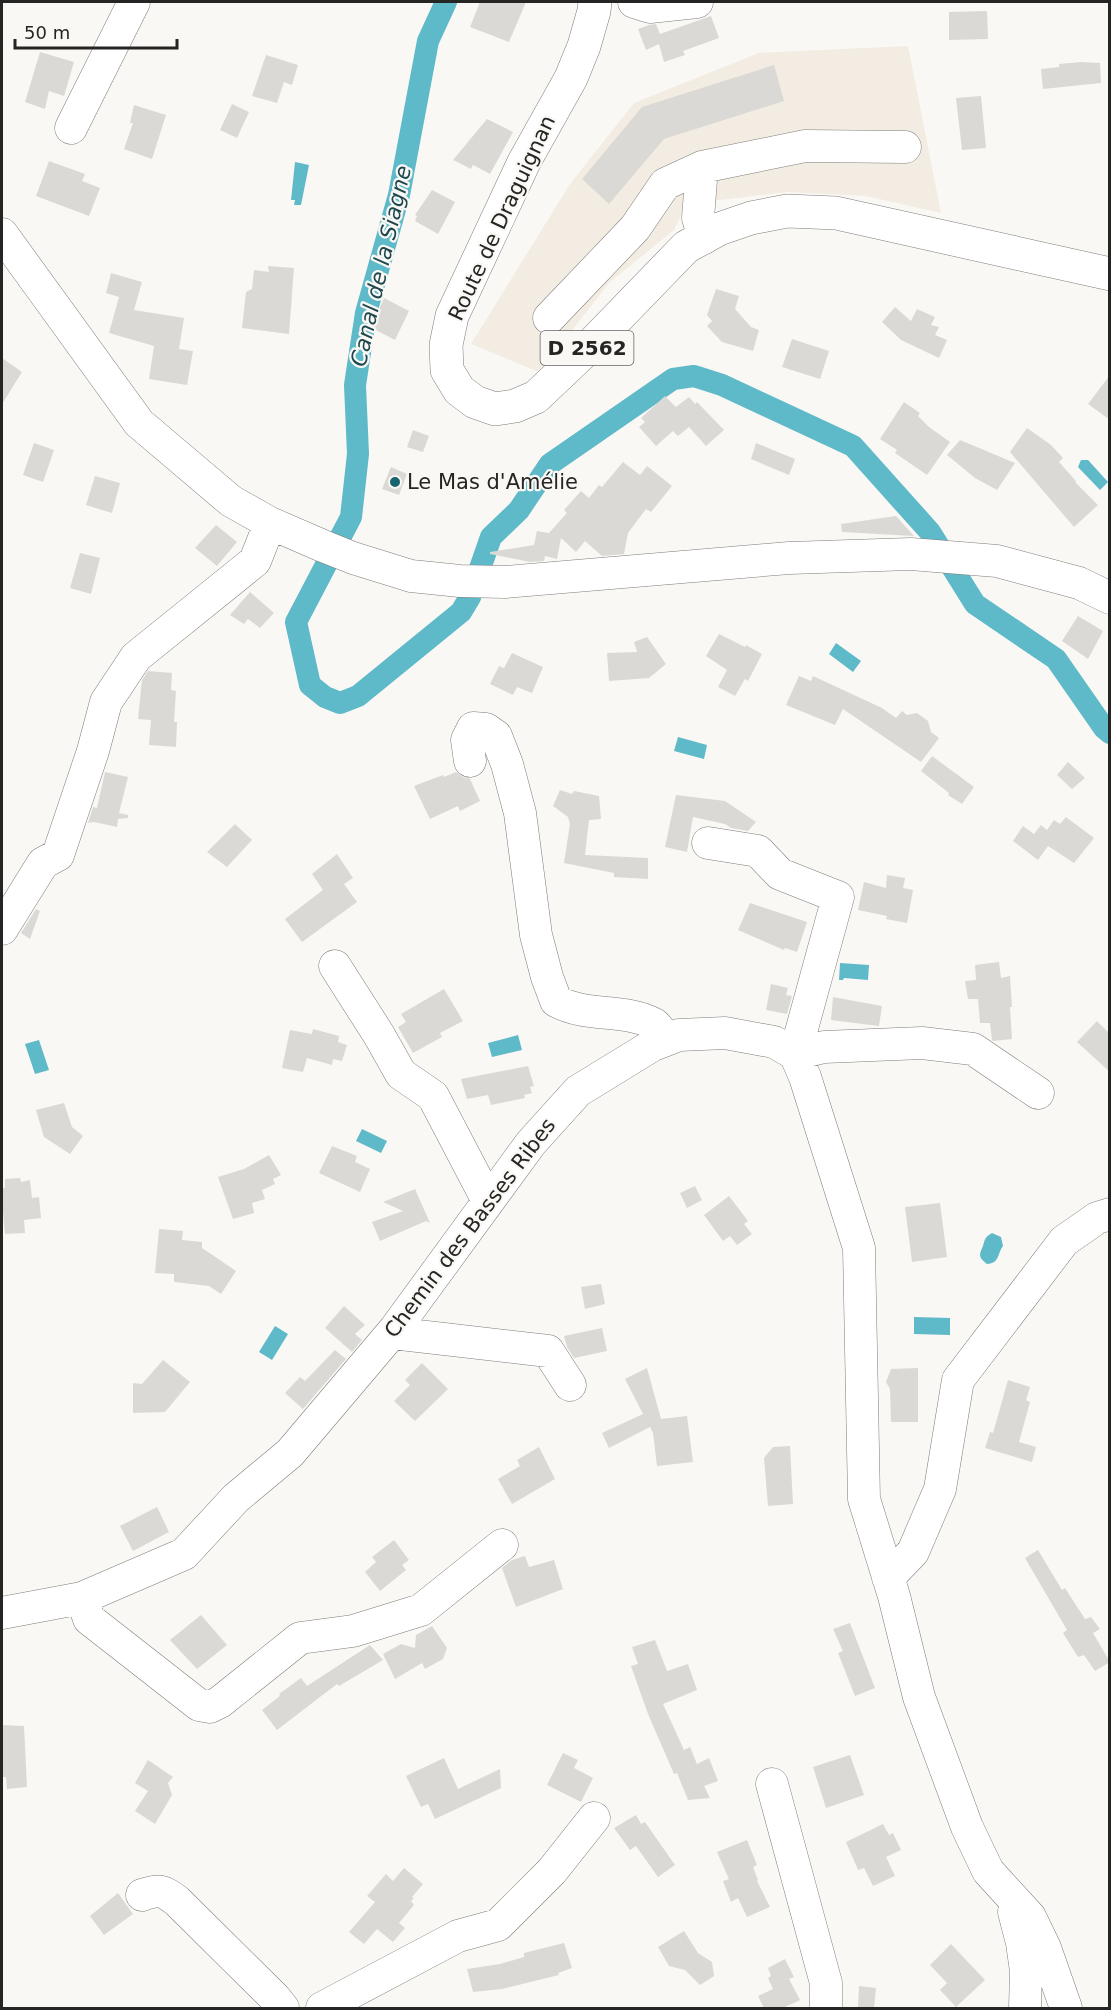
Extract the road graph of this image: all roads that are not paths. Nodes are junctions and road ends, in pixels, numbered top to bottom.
1 (134, 2) edge
2 (594, 2) edge
3 (634, 2) edge
4 (697, 2) edge
5 (71, 128) dead end
6 (904, 147) dead end
7 (702, 167) junction
8 (2, 234) edge
9 (704, 238) junction
10 (1110, 274) edge
11 (549, 318) dead end
12 (279, 527) junction
13 (1110, 598) edge
14 (470, 761) dead end
15 (708, 843) dead end
16 (2, 929) edge
17 (335, 966) dead end
18 (665, 1039) junction
19 (795, 1054) junction
20 (1038, 1093) dead end
21 (488, 1201) junction
22 (1110, 1214) edge
23 (392, 1333) junction
24 (570, 1385) dead end
25 (501, 1545) dead end
26 (888, 1578) junction
27 (82, 1598) junction
28 (2, 1613) edge
29 (772, 1784) dead end
30 (594, 1818) dead end
31 (1009, 1894) junction
32 (142, 1895) dead end
33 (283, 2008) edge
34 (322, 2008) edge
35 (826, 2008) edge
36 (1025, 2008) edge
37 (1066, 2008) edge

1 - 5 street
2 - 9 main road, Route de Draguignan / D 2562
3 - 4 street
6 - 7 street
7 - 9 street
7 - 11 street
8 - 12 street
9 - 10 main road, Route de Draguignan / D 2562
12 - 13 street
12 - 16 street
14 - 18 street
15 - 19 street
17 - 21 street
18 - 19 street, Chemin des Basses Ribes
18 - 21 street, Chemin des Basses Ribes
19 - 20 street
19 - 26 street
21 - 23 street, Chemin des Basses Ribes
22 - 26 street
23 - 24 street
23 - 27 street, Chemin des Basses Ribes
25 - 27 street
26 - 31 street
27 - 28 street, Chemin des Basses Ribes
29 - 35 street
30 - 34 street
31 - 36 street
31 - 37 street
32 - 33 street

